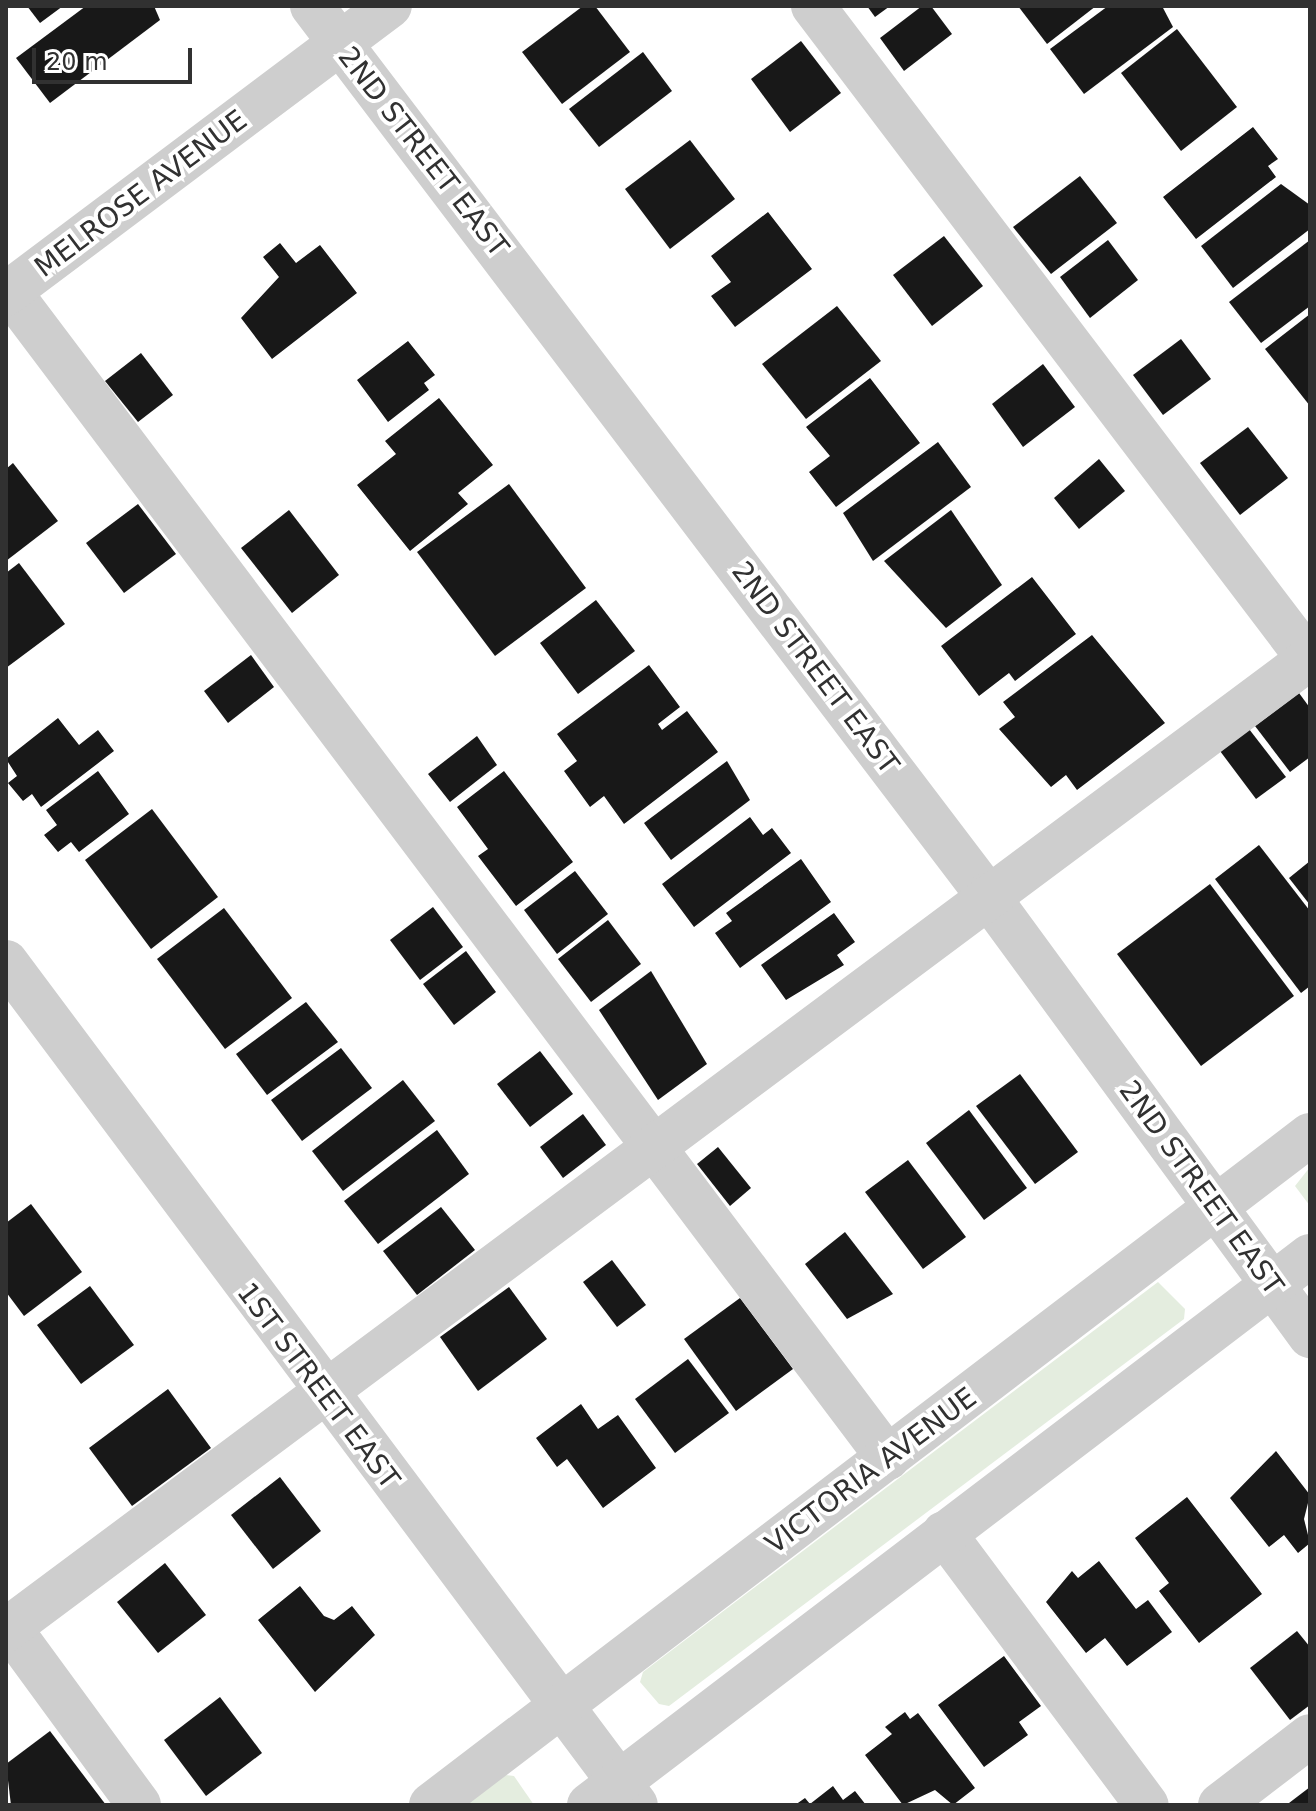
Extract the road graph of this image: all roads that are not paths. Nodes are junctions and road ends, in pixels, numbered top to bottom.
1 (312, 6) edge
2 (390, 6) edge
3 (813, 6) edge
4 (340, 44) junction
5 (7, 291) edge
6 (1310, 659) edge
7 (987, 895) junction
8 (6, 962) edge
9 (1310, 1135) edge
10 (651, 1143) junction
11 (1217, 1205) junction
12 (1310, 1256) edge
13 (1271, 1286) junction
14 (1310, 1336) edge
15 (323, 1394) junction
16 (888, 1458) junction
17 (944, 1533) junction
18 (7, 1627) edge
19 (560, 1708) junction
20 (1310, 1736) edge
21 (615, 1797) edge
22 (139, 1805) edge
23 (431, 1805) edge
24 (1147, 1805) edge
25 (1220, 1805) edge

1 - 4 street, 2ND STREET EAST
2 - 4 street, MELROSE AVENUE
3 - 6 street
4 - 5 street, MELROSE AVENUE
4 - 7 street, 2ND STREET EAST
5 - 10 street
6 - 7 street
7 - 10 street
7 - 11 street, 2ND STREET EAST
8 - 15 street, 1ST STREET EAST
9 - 11 street, VICTORIA AVENUE
10 - 15 street
10 - 16 street
11 - 13 street, 2ND STREET EAST
11 - 16 street, VICTORIA AVENUE
12 - 13 street
13 - 14 street, 2ND STREET EAST
13 - 17 street
15 - 18 street
15 - 19 street, 1ST STREET EAST
16 - 19 street, VICTORIA AVENUE
17 - 21 street
17 - 24 street
18 - 22 street
19 - 21 street, 1ST STREET EAST
19 - 23 street, VICTORIA AVENUE
20 - 25 street

